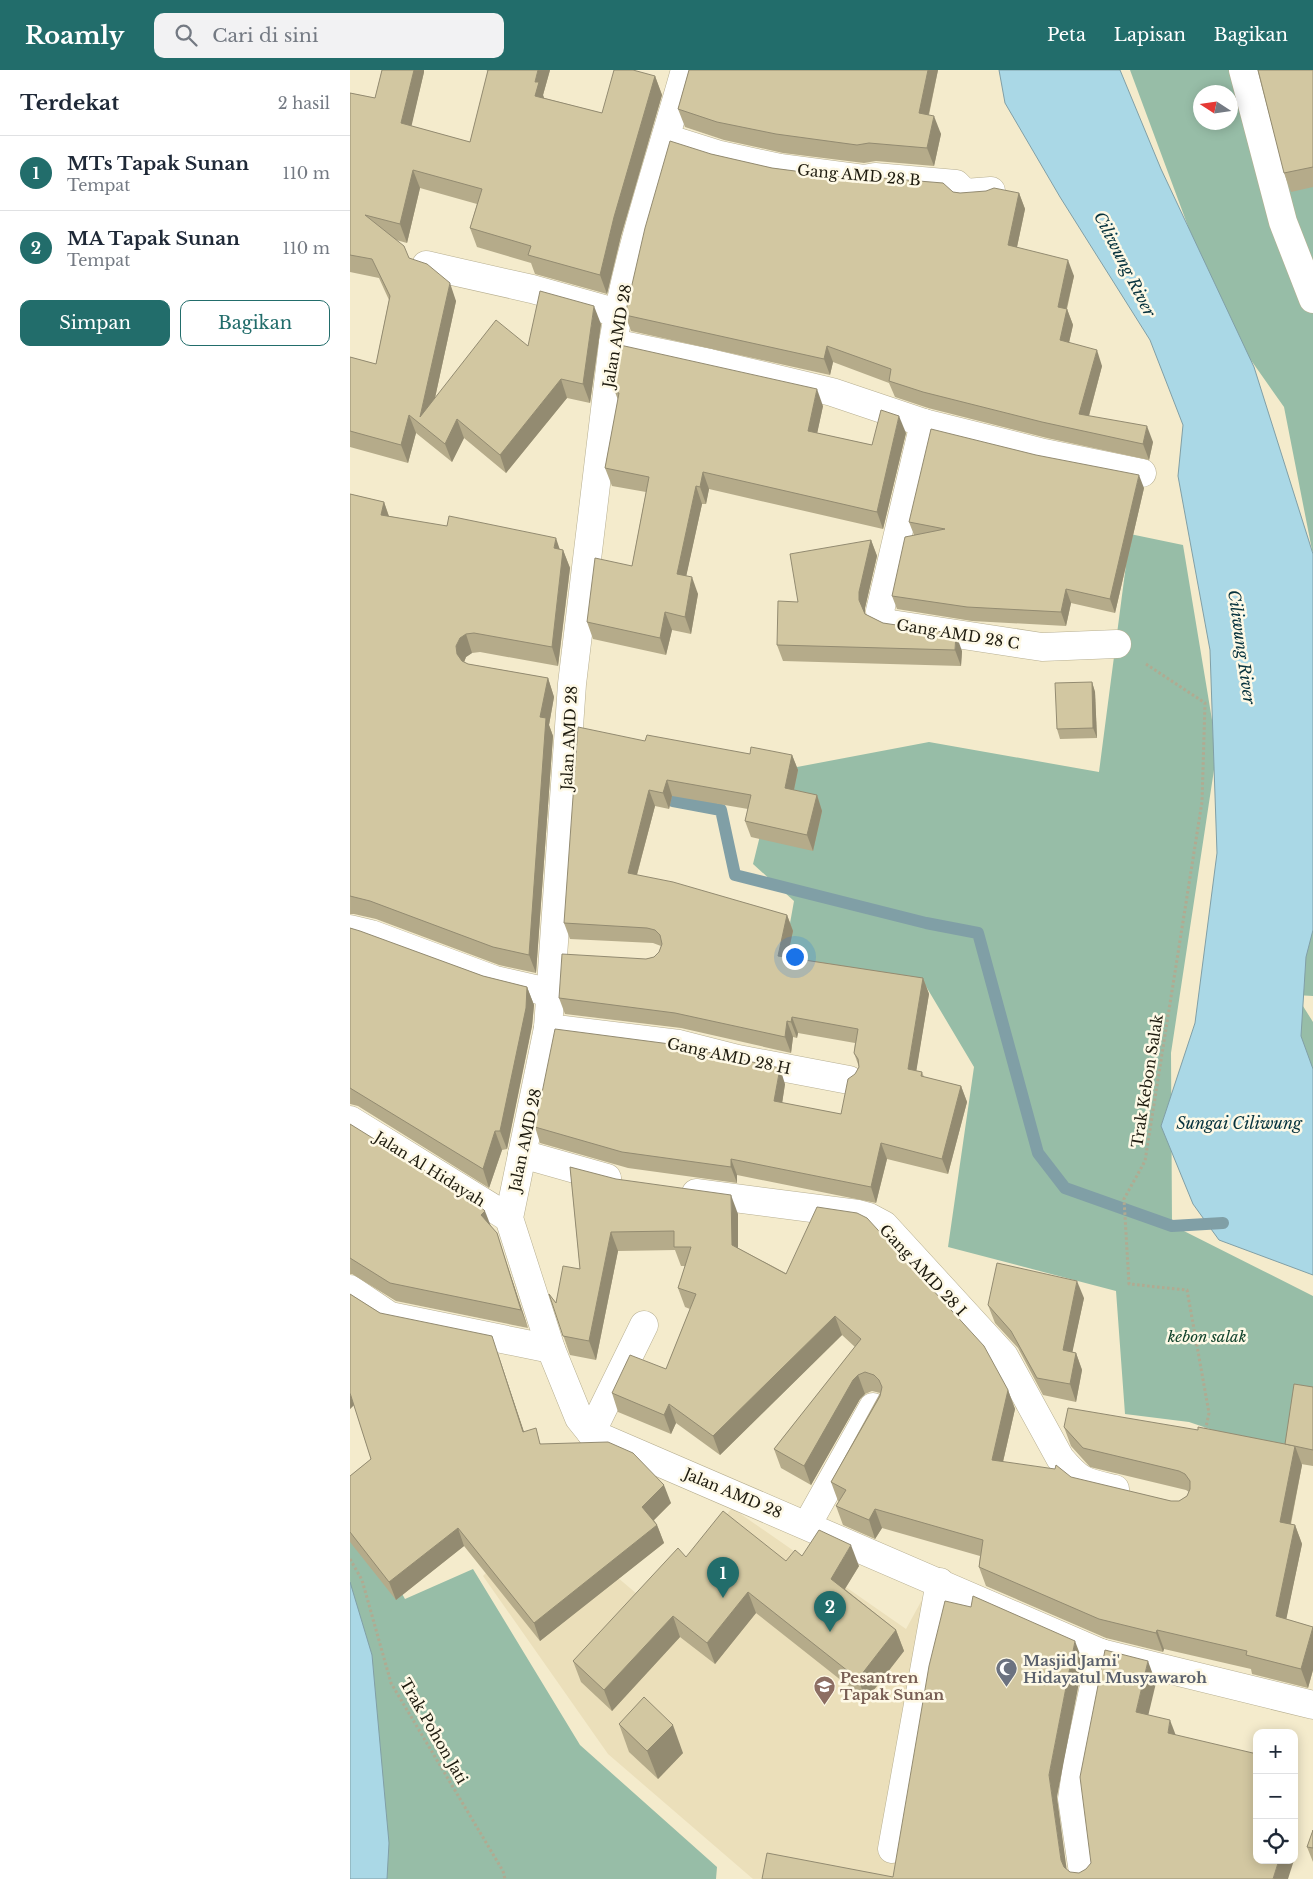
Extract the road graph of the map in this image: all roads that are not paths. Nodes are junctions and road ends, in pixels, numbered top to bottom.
1 (685, 70) edge
2 (1243, 70) edge
3 (666, 138) junction
4 (991, 191) edge
5 (426, 265) edge
6 (1313, 299) edge
7 (618, 313) junction
8 (613, 343) junction
9 (924, 423) junction
10 (1142, 473) dead end
11 (1117, 644) road end
12 (544, 679) edge
13 (572, 684) junction
14 (350, 930) edge
15 (552, 993) junction
16 (548, 1028) junction
17 (849, 1080) edge
18 (350, 1120) edge
19 (522, 1154) junction
20 (634, 1184) edge
21 (670, 1190) edge
22 (509, 1218) junction
23 (350, 1289) edge
24 (644, 1325) dead end
25 (551, 1349) junction
26 (873, 1407) edge
27 (591, 1432) junction
28 (1136, 1494) edge
29 (807, 1525) junction
30 (940, 1582) junction
31 (1101, 1653) junction
32 (1312, 1702) edge
33 (892, 1849) dead end
34 (1084, 1879) edge

1 - 3 street, Jalan AMD 28
2 - 6 street
3 - 4 street, Gang AMD 28 B
3 - 7 street, Jalan AMD 28
5 - 7 street
7 - 8 street, Jalan AMD 28
8 - 9 street
8 - 13 street, Jalan AMD 28
9 - 10 street
9 - 11 street, Gang AMD 28 C
12 - 13 street
13 - 15 street, Jalan AMD 28
14 - 15 street
15 - 16 street, Jalan AMD 28
16 - 17 street, Gang AMD 28 H
16 - 19 street, Jalan AMD 28
18 - 22 street, Jalan Al Hidayah
19 - 20 street
19 - 22 street, Jalan AMD 28
21 - 28 street, Gang AMD 28 I
22 - 25 street, Jalan AMD 28
23 - 25 street
24 - 27 street
25 - 27 street, Jalan AMD 28
26 - 29 street
27 - 29 street, Jalan AMD 28
29 - 30 street, Jalan AMD 28
30 - 31 street, Jalan AMD 28
30 - 33 street
31 - 32 street, Jalan AMD 28
31 - 34 street

